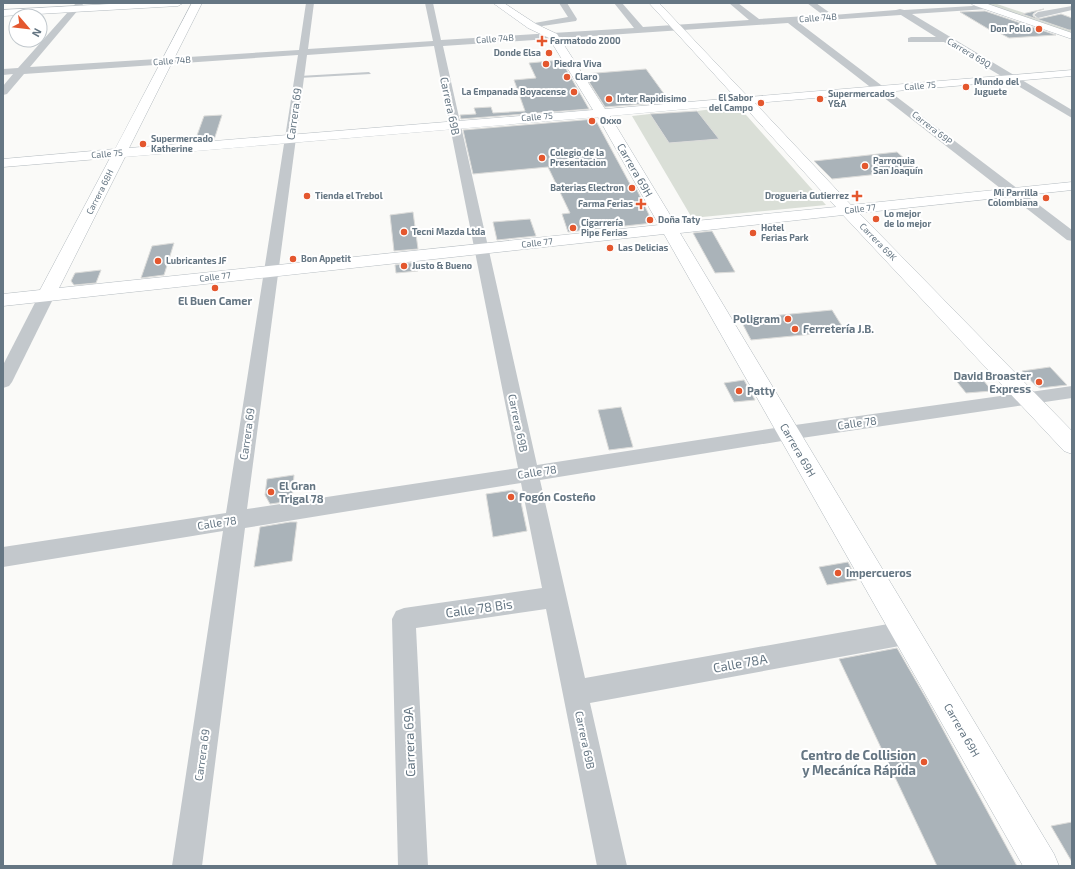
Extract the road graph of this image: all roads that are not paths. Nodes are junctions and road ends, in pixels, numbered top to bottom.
1 (178, 3) edge
2 (197, 3) edge
3 (310, 3) edge
4 (428, 3) edge
5 (498, 3) edge
6 (563, 3) edge
7 (618, 3) edge
8 (654, 3) edge
9 (733, 3) edge
10 (810, 3) edge
11 (886, 3) edge
12 (976, 3) edge
13 (1000, 3) edge
14 (77, 6) edge
15 (987, 7) junction
16 (1072, 8) edge
17 (902, 12) junction
18 (3, 13) edge
19 (1038, 15) junction
20 (831, 17) junction
21 (790, 20) junction
22 (756, 22) junction
23 (676, 27) junction
24 (1072, 27) edge
25 (550, 29) junction
26 (640, 30) junction
27 (1072, 37) edge
28 (946, 39) junction
29 (911, 40) dead end
30 (437, 43) junction
31 (303, 52) junction
32 (167, 61) junction
33 (21, 71) junction
34 (3, 72) edge
35 (369, 73) dead end
36 (1072, 73) edge
37 (299, 77) junction
38 (1011, 78) junction
39 (882, 89) junction
40 (3, 92) edge
41 (747, 100) junction
42 (601, 112) junction
43 (1072, 115) edge
44 (454, 124) junction
45 (290, 138) junction
46 (120, 152) junction
47 (3, 163) edge
48 (1072, 186) edge
49 (1015, 193) junction
50 (848, 210) junction
51 (670, 229) junction
52 (1072, 237) edge
53 (481, 249) junction
54 (271, 271) junction
55 (47, 295) junction
56 (3, 300) edge
57 (3, 382) edge
58 (1072, 392) edge
59 (1028, 398) junction
60 (788, 433) junction
61 (1072, 445) edge
62 (528, 474) junction
63 (235, 521) junction
64 (3, 557) edge
65 (554, 597) junction
66 (404, 619) joint
67 (905, 633) junction
68 (575, 693) junction
69 (187, 866) edge
70 (414, 866) edge
71 (612, 866) edge
72 (1042, 866) edge

1 - 14 street
2 - 32 street, Carrera 68H
3 - 31 street, Carrera 69
4 - 30 street, Carrera 69B
5 - 25 street
6 - 25 street
7 - 26 street
8 - 23 street, Carrera 69K
9 - 22 street
10 - 20 street
11 - 17 street, Carrera 69Q
12 - 15 street
13 - 19 street
14 - 18 street
14 - 33 street
15 - 17 street, Calle 74B
15 - 27 street
16 - 19 street
17 - 20 street, Calle 74B
17 - 28 street, Carrera 69Q
19 - 24 street
20 - 21 street, Calle 74B
21 - 22 street, Calle 74B
21 - 39 street, Carrera 69P
22 - 23 street, Calle 74B
23 - 26 street, Calle 74B
23 - 41 street, Carrera 69K
25 - 26 street, Calle 74B
25 - 30 street, Calle 74B
25 - 42 street, Carrera 69H
28 - 29 street
28 - 38 street, Carrera 69Q
30 - 31 street, Calle 74B
30 - 44 street, Carrera 69B
31 - 32 street, Calle 74B
31 - 37 street, Carrera 69
32 - 33 street, Calle 74B
32 - 46 street, Carrera 68H
33 - 34 street, Calle 74B
33 - 40 street
35 - 37 lane
36 - 38 street, Calle 75
37 - 45 street, Carrera 69
38 - 39 street, Calle 75
38 - 43 street, Carrera 69Q
39 - 41 street, Calle 75
39 - 49 street, Carrera 69P
41 - 42 street, Calle 75
41 - 50 street, Carrera 69K
42 - 44 street, Calle 75
42 - 51 street, Carrera 69H
44 - 45 street, Calle 75
44 - 53 street, Carrera 69B
45 - 46 street, Calle 75
45 - 54 street, Carrera 69
46 - 47 street, Calle 75
46 - 55 street, Carrera 68H
48 - 49 street, Calle 77
49 - 50 street, Calle 77
49 - 52 street, Carrera 69P
50 - 51 street, Calle 77
50 - 59 street, Carrera 69K
51 - 53 street, Calle 77
51 - 60 street, Carrera 69H
53 - 54 street, Calle 77
53 - 62 street, Carrera 69B
54 - 55 street, Calle 77
54 - 63 street, Carrera 69
55 - 56 street, Calle 77
55 - 57 street, Carrera 68H
58 - 59 street, Calle 78
59 - 60 street, Calle 78
59 - 61 street, Carrera 69K
60 - 62 street, Calle 78
60 - 67 street, Carrera 69H
62 - 63 street, Calle 78
62 - 65 street, Carrera 69B
63 - 64 street, Calle 78
63 - 69 street, Carrera 69
65 - 66 street, Calle 78 Bis
65 - 68 street, Carrera 69B
66 - 70 street, Carrera 69A
67 - 68 street, Calle 78A
67 - 72 street, Carrera 69H
68 - 71 street, Carrera 69B

